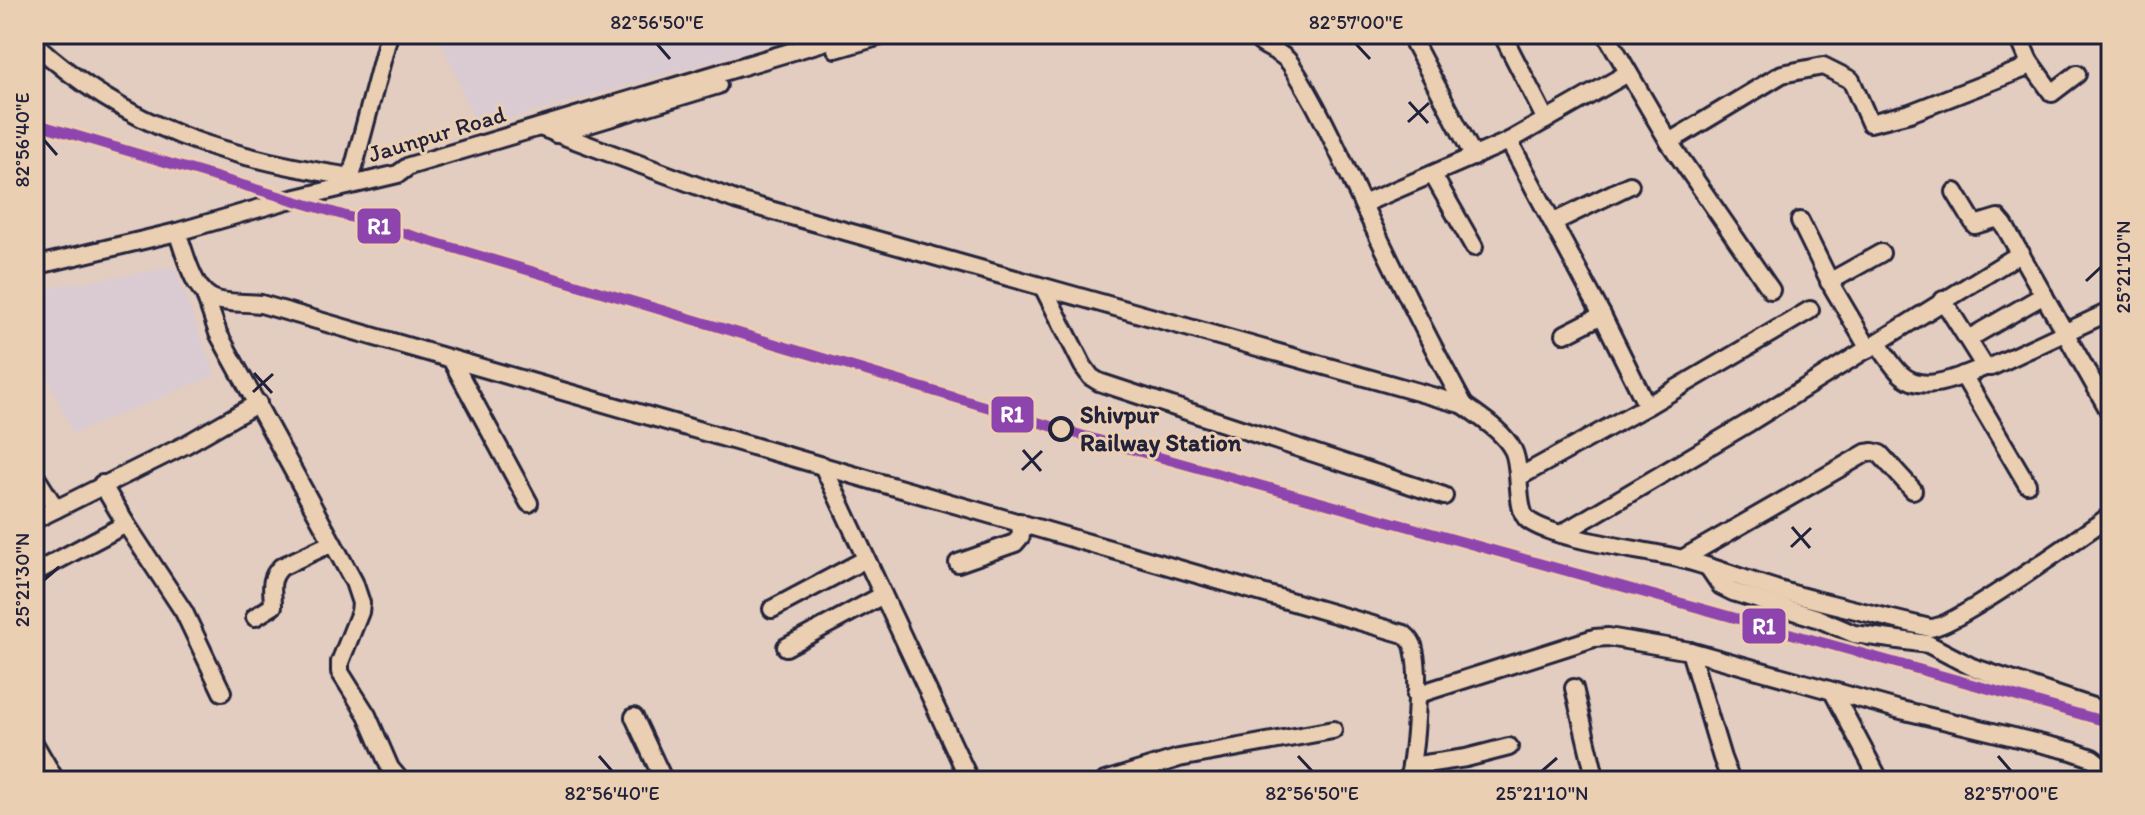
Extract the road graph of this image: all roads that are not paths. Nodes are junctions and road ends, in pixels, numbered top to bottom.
1 (389, 34) edge
2 (850, 34) edge
3 (888, 34) edge
4 (1253, 34) edge
5 (1502, 34) edge
6 (1606, 34) edge
7 (2021, 34) edge
8 (34, 43) edge
9 (1414, 43) dead end
10 (2029, 61) junction
11 (1628, 73) junction
12 (2077, 74) dead end
13 (1546, 120) junction
14 (540, 127) junction
15 (557, 133) junction
16 (1509, 141) junction
17 (1669, 142) junction
18 (1474, 157) junction
19 (398, 174) junction
20 (1433, 175) junction
21 (350, 181) junction
22 (1630, 185) dead end
23 (1955, 192) dead end
24 (1363, 204) junction
25 (1800, 221) dead end
26 (1554, 222) junction
27 (177, 232) junction
28 (1474, 247) dead end
29 (1881, 253) dead end
30 (2021, 253) junction
31 (34, 266) edge
32 (1829, 282) junction
33 (1043, 287) junction
34 (1771, 290) dead end
35 (205, 295) junction
36 (2044, 295) junction
37 (1943, 300) junction
38 (1810, 310) dead end
39 (2111, 311) edge
40 (1602, 315) junction
41 (2066, 332) junction
42 (1565, 334) dead end
43 (1968, 339) junction
44 (1873, 346) junction
45 (451, 359) junction
46 (1985, 367) junction
47 (1963, 375) junction
48 (258, 403) junction
49 (1464, 405) junction
50 (1647, 406) junction
51 (2111, 414) edge
52 (823, 466) junction
53 (34, 474) edge
54 (1519, 477) junction
55 (102, 484) junction
56 (2027, 484) dead end
57 (1913, 490) dead end
58 (1444, 496) dead end
59 (529, 503) dead end
60 (56, 509) junction
61 (2111, 515) edge
62 (34, 520) edge
63 (1020, 522) junction
64 (126, 524) junction
65 (1561, 534) junction
66 (332, 543) junction
67 (866, 559) junction
68 (1682, 559) junction
69 (958, 563) dead end
70 (1708, 567) junction
71 (34, 573) edge
72 (883, 595) junction
73 (772, 609) dead end
74 (255, 617) dead end
75 (786, 647) dead end
76 (1690, 651) junction
77 (1574, 688) dead end
78 (222, 692) dead end
79 (1833, 692) junction
80 (1416, 695) junction
81 (2111, 713) edge
82 (634, 717) dead end
83 (1333, 730) dead end
84 (34, 743) edge
85 (1509, 747) dead end
86 (2111, 773) edge
87 (1410, 774) edge
88 (56, 781) edge
89 (401, 781) edge
90 (664, 781) edge
91 (970, 781) edge
92 (1105, 781) edge
93 (1596, 781) edge
94 (1731, 781) edge
95 (1880, 781) edge

1 - 21 street
2 - 14 street, Jaunpur Road
3 - 15 street
4 - 24 street
5 - 13 street
6 - 11 street
7 - 10 street
8 - 21 street
9 - 18 street
10 - 12 street
10 - 17 street
11 - 13 street
11 - 17 street
13 - 16 street
14 - 15 street
14 - 19 street, Jaunpur Road
15 - 19 street
15 - 33 street
16 - 18 street
16 - 26 street
17 - 34 street
18 - 20 street
19 - 21 street, Jaunpur Road
20 - 24 street
20 - 28 street
21 - 27 street, Jaunpur Road
22 - 26 street
23 - 30 street
24 - 49 street
25 - 32 street
26 - 40 street
27 - 31 street, Jaunpur Road
27 - 35 street
29 - 32 street
30 - 36 street
30 - 37 street
32 - 44 street
33 - 49 street
33 - 58 street
35 - 45 street
35 - 48 street
36 - 41 street
36 - 43 street
37 - 43 street
37 - 44 street
38 - 50 street
39 - 41 street
40 - 42 street
40 - 50 street
41 - 46 street
41 - 51 street
43 - 46 street
44 - 47 street
44 - 65 street
45 - 52 street
45 - 59 street
46 - 47 street
47 - 56 street
48 - 55 street
48 - 66 street
49 - 54 street
50 - 54 street
52 - 63 street
52 - 67 street
53 - 60 street
54 - 65 street
55 - 60 street
55 - 64 street
57 - 68 street
60 - 62 street
61 - 70 street
63 - 69 street
63 - 80 street
64 - 71 street
64 - 78 street
65 - 68 street
66 - 74 street
66 - 89 street
67 - 72 street
67 - 73 street
68 - 70 street
70 - 81 street
72 - 75 street
72 - 91 street
76 - 79 street
76 - 80 street
76 - 94 street
77 - 93 street
79 - 86 street
79 - 95 street
80 - 87 street
82 - 90 street
83 - 92 street
84 - 88 street
85 - 87 street

